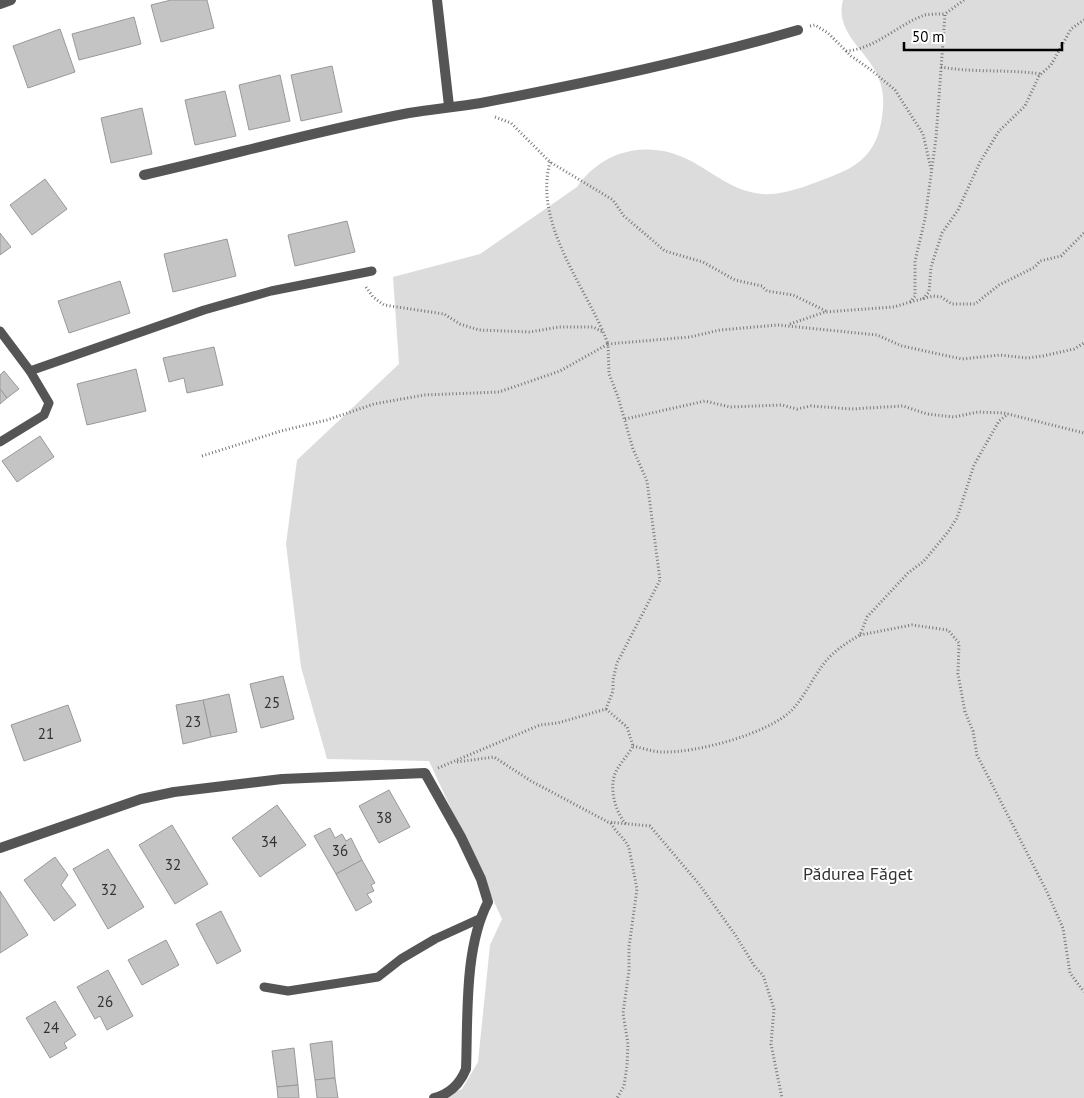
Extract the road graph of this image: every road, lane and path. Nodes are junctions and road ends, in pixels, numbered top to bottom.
1 (11, 0) edge
2 (437, 0) edge
3 (964, 0) edge
4 (0, 4) edge
5 (944, 14) junction
6 (1084, 20) edge
7 (798, 30) joint
8 (846, 51) junction
9 (941, 67) junction
10 (1041, 74) junction
11 (449, 106) junction
12 (488, 114) dead end
13 (550, 162) junction
14 (932, 171) junction
15 (144, 174) dead end
16 (1084, 233) edge
17 (372, 271) dead end
18 (359, 273) junction
19 (922, 299) junction
20 (910, 302) junction
21 (828, 312) junction
22 (787, 325) junction
23 (0, 331) edge
24 (603, 332) junction
25 (608, 344) junction
26 (1084, 344) edge
27 (30, 371) junction
28 (1008, 414) junction
29 (625, 419) junction
30 (1084, 433) edge
31 (0, 442) edge
32 (202, 456) dead end
33 (860, 635) junction
34 (606, 708) junction
35 (633, 746) junction
36 (452, 763) junction
37 (425, 772) junction
38 (611, 823) junction
39 (627, 825) junction
40 (0, 848) edge
41 (479, 920) junction
42 (264, 987) dead end
43 (1084, 992) edge
44 (434, 1098) edge
45 (617, 1098) edge
46 (782, 1098) edge

1 - 4 street
2 - 11 street
3 - 5 path
5 - 8 path
5 - 9 path
6 - 10 path
7 - 8 path
7 - 11 street
8 - 14 path
9 - 10 path
9 - 14 path
10 - 19 path
11 - 15 street
12 - 13 path
13 - 21 path
13 - 24 path
14 - 20 path
16 - 19 path
17 - 18 lane
18 - 24 path
18 - 27 lane
19 - 20 path
20 - 21 path
21 - 22 path
22 - 25 path
22 - 26 path
23 - 27 lane
24 - 25 path
25 - 29 path
25 - 32 path
27 - 31 lane
28 - 29 path
28 - 30 path
28 - 33 path
29 - 34 path
33 - 35 path
33 - 43 path
34 - 35 path
34 - 36 path
35 - 39 path
36 - 37 path
36 - 38 path
37 - 40 street
37 - 41 street
38 - 39 path
38 - 45 path
39 - 46 path
41 - 42 lane
41 - 44 street

